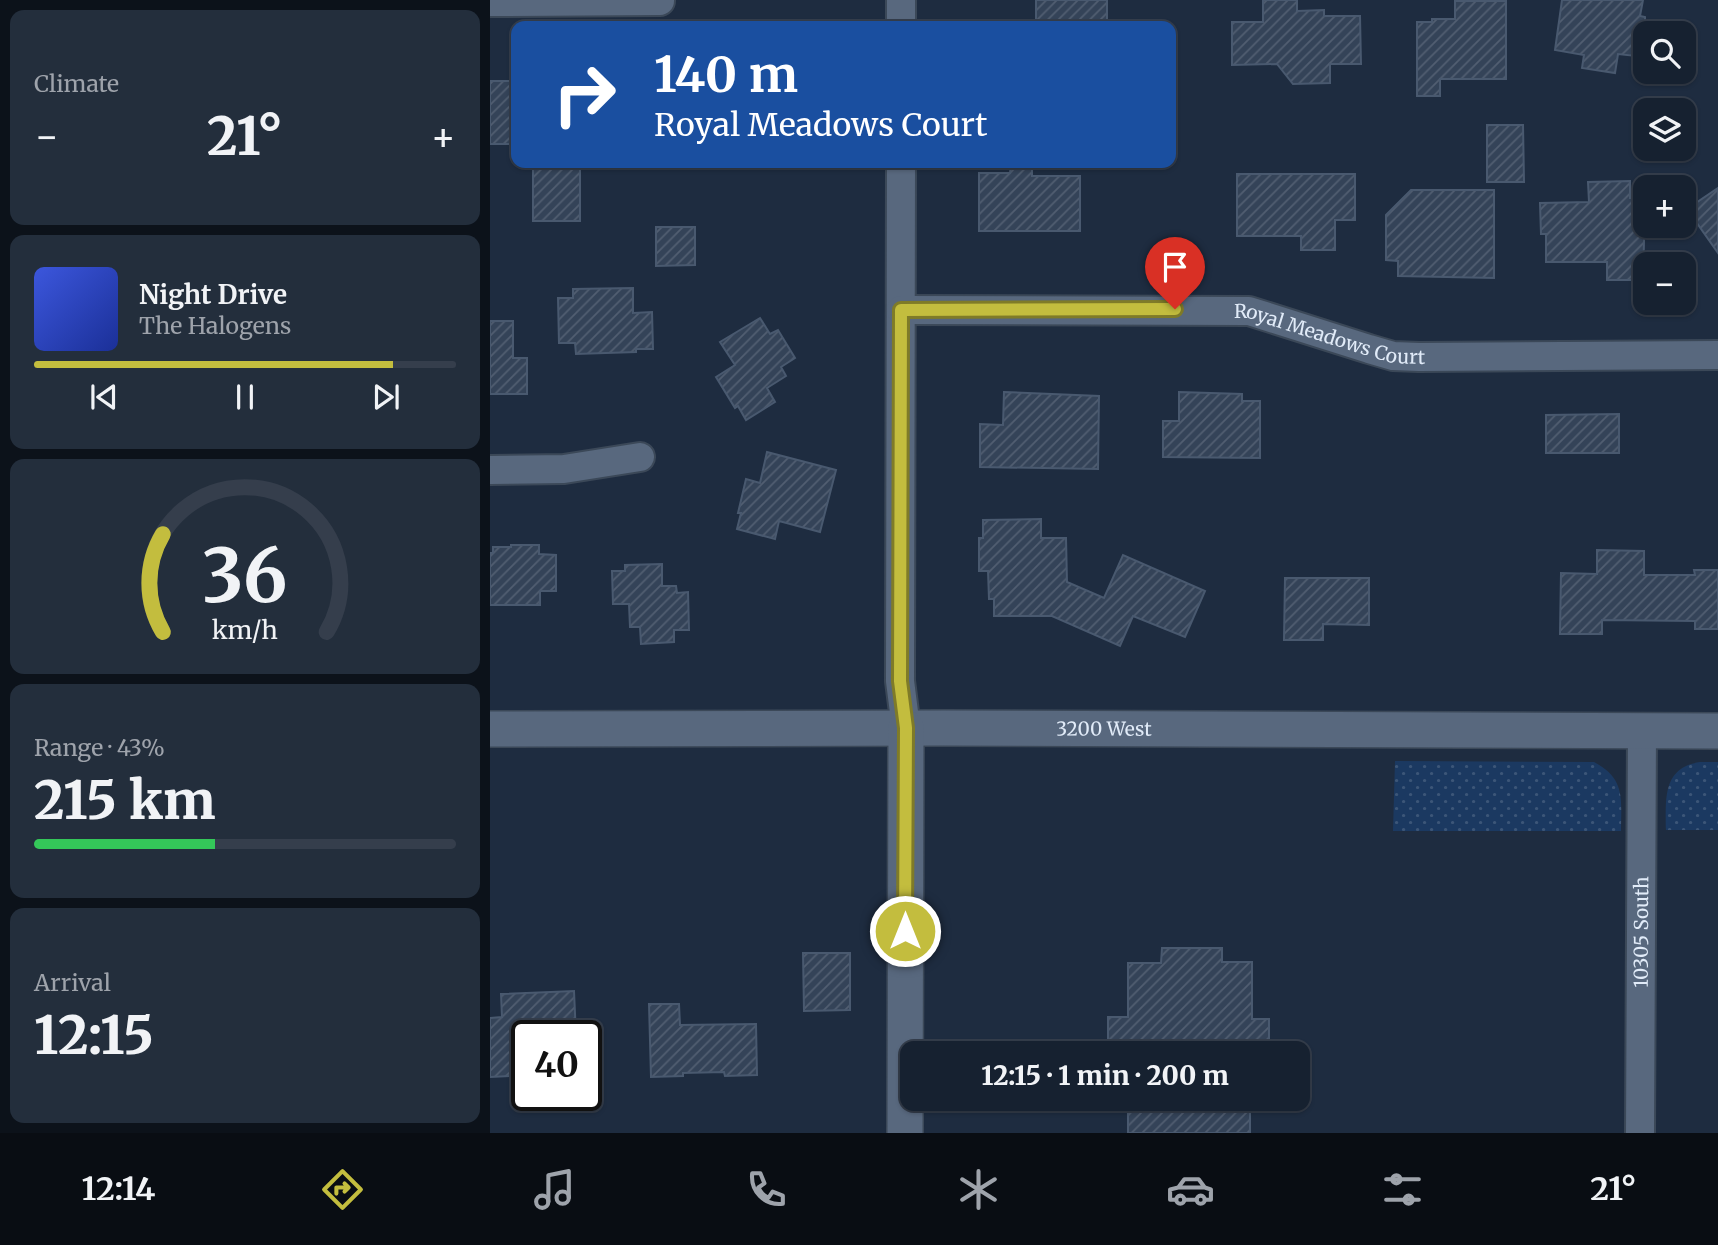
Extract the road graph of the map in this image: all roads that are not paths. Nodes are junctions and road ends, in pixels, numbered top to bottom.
1 (901, 0) edge
2 (660, 1) edge
3 (490, 2) edge
4 (901, 21) edge
5 (901, 168) edge
6 (901, 310) junction
7 (1718, 355) edge
8 (640, 457) dead end
9 (490, 470) edge
10 (906, 728) junction
11 (490, 729) edge
12 (1642, 731) junction
13 (1718, 731) edge
14 (905, 1133) edge
15 (1640, 1133) edge

1 - 4 street
2 - 3 street
5 - 6 street
6 - 7 street, Royal Meadows Court
6 - 10 street
8 - 9 street
10 - 11 street, 3200 West
10 - 12 street, 3200 West
10 - 14 street
12 - 13 street, 3200 West
12 - 15 street, 10305 South

